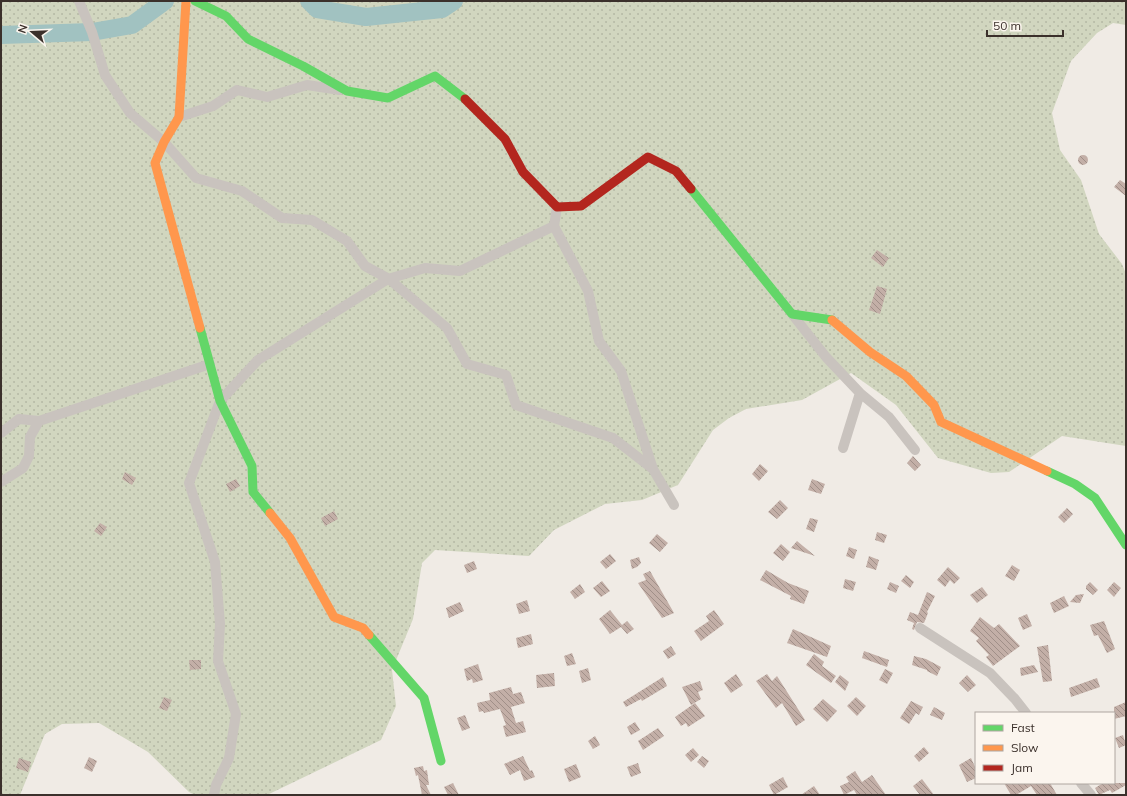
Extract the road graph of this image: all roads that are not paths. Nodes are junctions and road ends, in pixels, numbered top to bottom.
1 (79, 1) edge
2 (186, 1) edge
3 (194, 1) edge
4 (347, 91) junction
5 (179, 117) junction
6 (164, 142) junction
7 (557, 207) junction
8 (554, 226) junction
9 (389, 278) junction
10 (792, 314) junction
11 (210, 364) junction
12 (860, 393) junction
13 (220, 401) junction
14 (39, 421) junction
15 (1, 433) edge
16 (843, 448) dead end
17 (915, 450) dead end
18 (653, 469) junction
19 (1, 482) edge
20 (674, 505) dead end
21 (1126, 545) edge
22 (920, 628) dead end
23 (1025, 712) edge
24 (440, 761) dead end
25 (1082, 784) edge
26 (214, 795) edge
27 (1091, 795) edge

1 - 6 street
2 - 5 street
3 - 4 street
4 - 5 street
4 - 7 street
5 - 6 street
6 - 9 street
6 - 11 street
7 - 8 street
7 - 10 street
8 - 9 street
8 - 18 street
9 - 13 street
9 - 18 street
10 - 12 street
10 - 21 street
11 - 13 street
11 - 14 street
12 - 16 street
12 - 17 street
13 - 24 street
13 - 26 street
14 - 15 street
14 - 19 street
18 - 20 street
22 - 23 street
25 - 27 street

